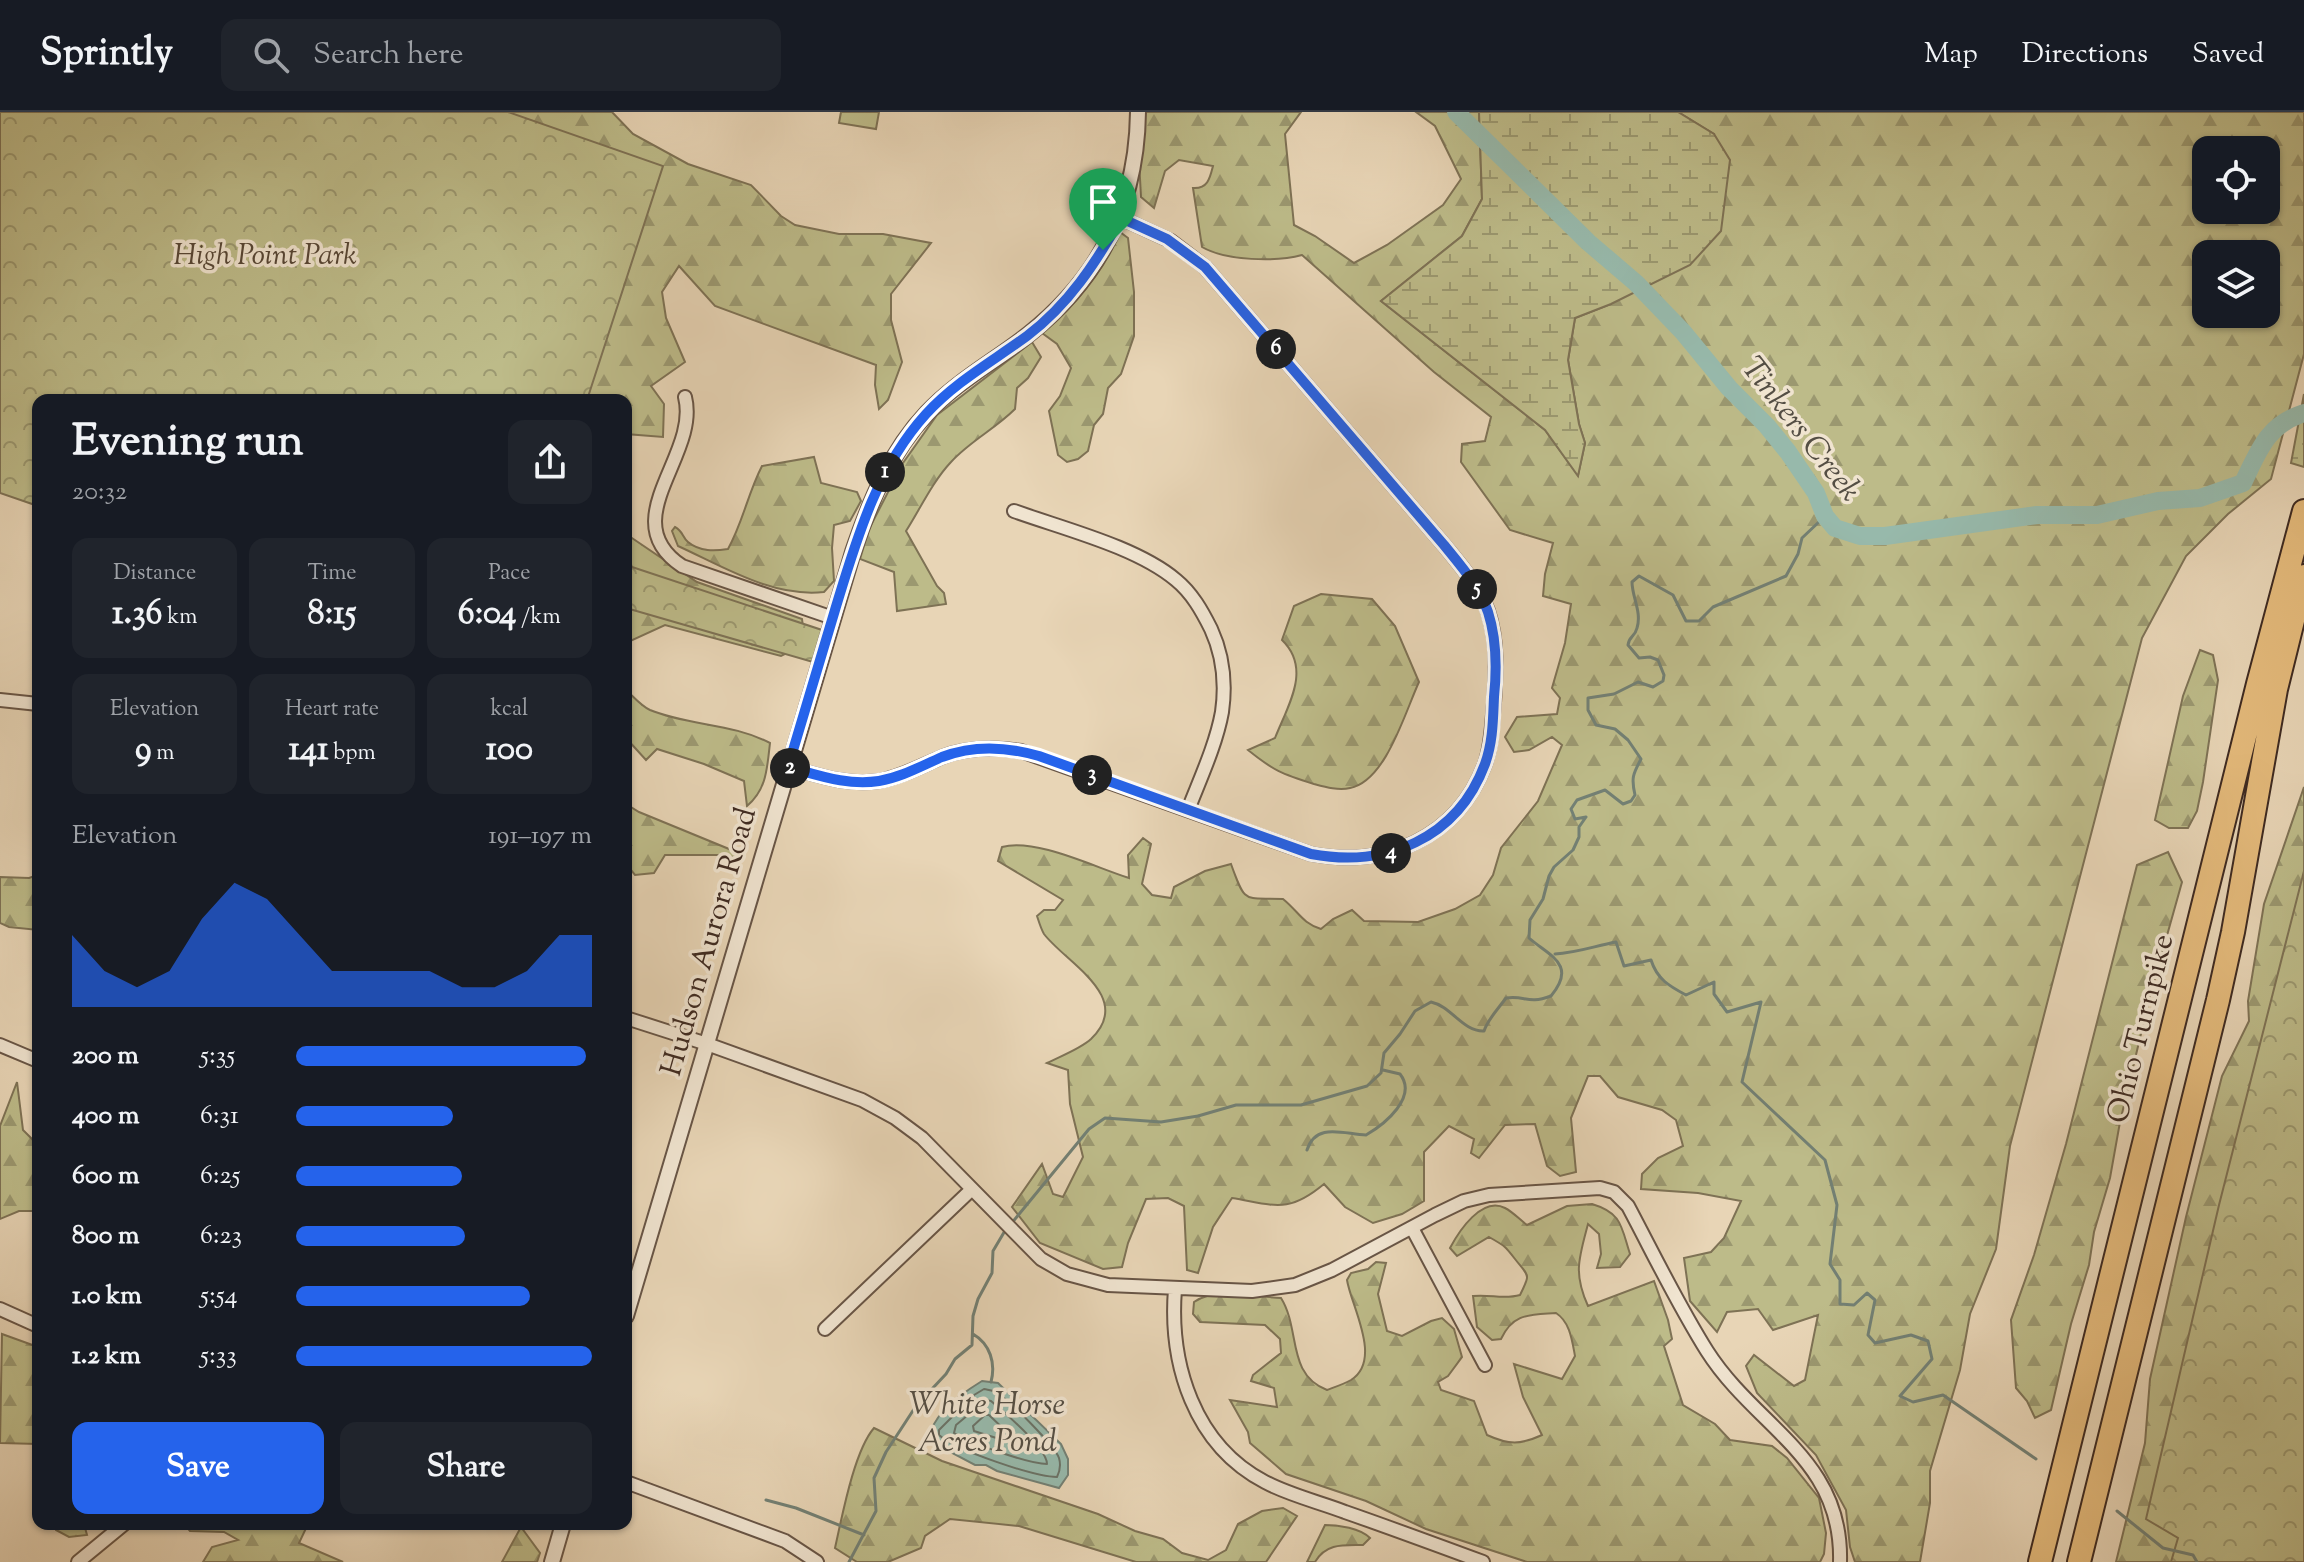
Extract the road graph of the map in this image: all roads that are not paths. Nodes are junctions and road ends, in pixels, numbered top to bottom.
1 (1138, 112) edge
2 (1121, 218) junction
3 (685, 397) dead end
4 (1014, 511) dead end
5 (2304, 511) edge
6 (2304, 576) edge
7 (833, 618) junction
8 (0, 700) edge
9 (32, 703) edge
10 (788, 767) junction
11 (1188, 810) junction
12 (632, 1020) edge
13 (707, 1044) junction
14 (0, 1045) edge
15 (32, 1058) edge
16 (971, 1190) junction
17 (1412, 1228) junction
18 (1175, 1289) junction
19 (632, 1296) edge
20 (0, 1309) edge
21 (32, 1323) edge
22 (825, 1329) dead end
23 (1485, 1365) dead end
24 (632, 1484) edge
25 (117, 1530) edge
26 (561, 1530) edge
27 (78, 1562) edge
28 (552, 1562) edge
29 (817, 1562) edge
30 (1481, 1562) edge
31 (1840, 1562) edge
32 (2040, 1562) edge
33 (2079, 1562) edge

1 - 2 street, Hudson Aurora Road
2 - 7 street, Hudson Aurora Road
2 - 11 street
3 - 7 street
4 - 11 street
5 - 32 highway, Ohio Turnpike
6 - 33 highway
7 - 10 street, Hudson Aurora Road
8 - 9 street
10 - 11 street
10 - 13 street, Hudson Aurora Road
12 - 13 street
13 - 16 street
13 - 19 street, Hudson Aurora Road
14 - 15 street
16 - 18 street
16 - 22 street
17 - 18 street
17 - 23 street
17 - 31 street
18 - 30 street
20 - 21 street
24 - 29 street
25 - 27 street
26 - 28 street

